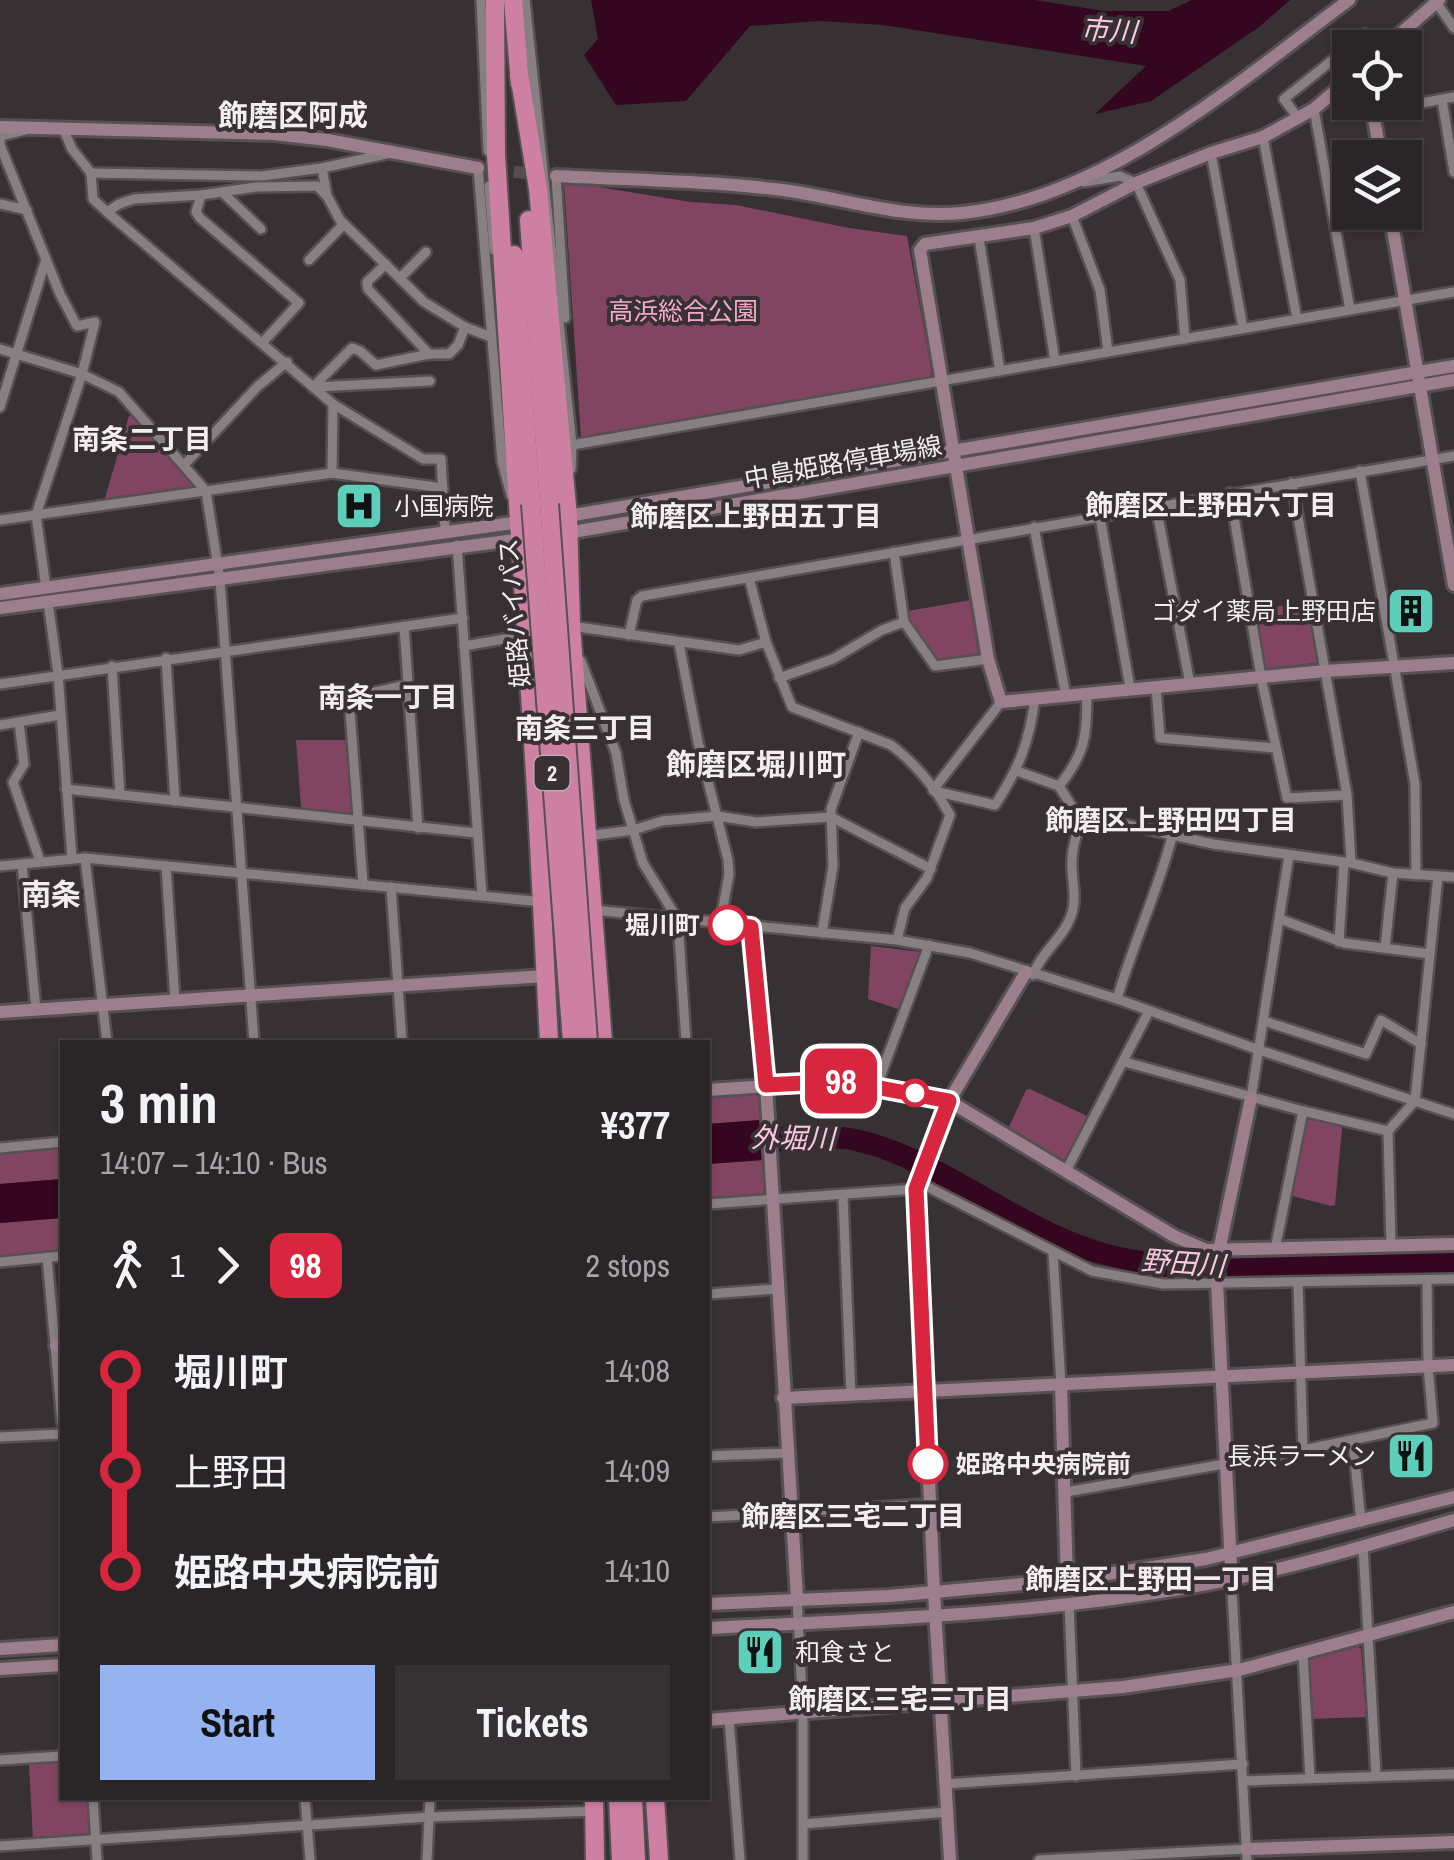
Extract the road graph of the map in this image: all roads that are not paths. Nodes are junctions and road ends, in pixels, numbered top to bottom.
1 (481, 0) edge
2 (495, 0) edge
3 (514, 0) edge
4 (525, 0) edge
5 (1348, 0) edge
6 (1438, 1) edge
7 (1454, 28) edge
8 (1403, 30) edge
9 (1332, 60) edge
10 (1332, 94) edge
11 (1454, 97) edge
12 (1442, 100) junction
13 (1422, 102) edge
14 (1314, 109) junction
15 (1298, 118) junction
16 (0, 127) edge
17 (28, 128) junction
18 (63, 128) junction
19 (1263, 137) junction
20 (514, 141) junction
21 (0, 146) edge
22 (1211, 153) junction
23 (389, 154) junction
24 (322, 168) junction
25 (478, 168) joint
26 (1454, 172) edge
27 (90, 173) junction
28 (556, 176) joint
29 (1136, 182) junction
30 (1057, 189) junction
31 (222, 192) junction
32 (200, 195) junction
33 (328, 196) junction
34 (0, 204) edge
35 (27, 210) junction
36 (107, 212) junction
37 (1072, 216) junction
38 (344, 224) junction
39 (552, 228) junction
40 (1034, 228) junction
41 (262, 229) dead end
42 (1393, 230) edge
43 (980, 238) junction
44 (426, 252) dead end
45 (46, 259) junction
46 (315, 259) dead end
47 (386, 264) junction
48 (400, 278) junction
49 (546, 285) junction
50 (1454, 292) edge
51 (1406, 301) junction
52 (1350, 310) junction
53 (1296, 319) junction
54 (465, 327) junction
55 (1243, 328) junction
56 (491, 337) junction
57 (1185, 339) junction
58 (263, 342) junction
59 (0, 350) edge
60 (1108, 352) junction
61 (16, 354) junction
62 (430, 354) junction
63 (1055, 361) junction
64 (287, 362) junction
65 (1454, 366) edge
66 (1000, 371) junction
67 (82, 374) junction
68 (1419, 379) junction
69 (430, 380) dead end
70 (1454, 380) edge
71 (942, 381) junction
72 (313, 387) junction
73 (566, 398) junction
74 (333, 404) junction
75 (0, 407) edge
76 (572, 445) junction
77 (1454, 456) edge
78 (956, 458) junction
79 (1434, 459) junction
80 (185, 464) junction
81 (1360, 471) junction
82 (332, 474) junction
83 (1292, 483) junction
84 (442, 488) junction
85 (206, 491) junction
86 (1230, 493) junction
87 (540, 504) junction
88 (1156, 506) junction
89 (36, 514) junction
90 (1100, 517) junction
91 (0, 520) edge
92 (568, 525) junction
93 (1034, 527) junction
94 (445, 530) junction
95 (519, 531) junction
96 (969, 538) junction
97 (457, 545) junction
98 (894, 552) junction
99 (219, 564) junction
100 (749, 578) junction
101 (220, 580) junction
102 (1454, 585) edge
103 (0, 594) edge
104 (47, 595) junction
105 (0, 608) edge
106 (463, 618) junction
107 (904, 622) junction
108 (404, 626) junction
109 (571, 626) junction
110 (527, 635) junction
111 (629, 635) junction
112 (766, 642) junction
113 (679, 643) junction
114 (464, 646) junction
115 (225, 650) junction
116 (166, 658) junction
117 (988, 659) junction
118 (574, 660) junction
119 (1454, 664) edge
120 (112, 666) junction
121 (1394, 666) junction
122 (1325, 671) junction
123 (58, 674) junction
124 (1260, 677) junction
125 (778, 678) junction
126 (0, 684) edge
127 (1190, 684) junction
128 (406, 685) junction
129 (1156, 687) junction
130 (1130, 688) junction
131 (1087, 694) junction
132 (1066, 696) junction
133 (1034, 699) junction
134 (1001, 702) junction
135 (60, 715) junction
136 (19, 722) junction
137 (0, 725) edge
138 (859, 732) junction
139 (1276, 748) junction
140 (1017, 771) junction
141 (1058, 786) junction
142 (66, 789) junction
143 (933, 790) junction
144 (120, 795) junction
145 (1347, 795) junction
146 (175, 801) junction
147 (238, 808) junction
148 (1083, 815) junction
149 (717, 816) junction
150 (832, 817) junction
151 (358, 822) junction
152 (418, 828) junction
153 (632, 830) junction
154 (476, 832) junction
155 (587, 836) junction
156 (1172, 837) junction
157 (1289, 855) junction
158 (72, 858) junction
159 (85, 858) junction
160 (40, 862) junction
161 (1348, 863) junction
162 (22, 864) junction
163 (0, 866) edge
164 (166, 866) junction
165 (931, 868) junction
166 (241, 874) junction
167 (1392, 874) junction
168 (1416, 875) junction
169 (1438, 876) junction
170 (1454, 877) edge
171 (362, 884) junction
172 (391, 887) junction
173 (482, 896) junction
174 (543, 902) junction
175 (593, 910) junction
176 (1280, 919) junction
177 (678, 920) junction
178 (720, 924) junction
179 (751, 927) junction
180 (822, 933) junction
181 (896, 940) junction
182 (1339, 942) junction
183 (929, 945) junction
184 (1386, 948) junction
185 (1430, 954) junction
186 (1030, 973) junction
187 (545, 976) junction
188 (397, 984) junction
189 (251, 993) junction
190 (1117, 999) junction
191 (175, 1000) junction
192 (104, 1006) junction
193 (36, 1010) junction
194 (1149, 1011) junction
195 (0, 1012) edge
196 (1264, 1020) junction
197 (588, 1038) edge
198 (107, 1040) edge
199 (254, 1040) edge
200 (402, 1040) edge
201 (548, 1040) edge
202 (572, 1040) edge
203 (604, 1040) edge
204 (686, 1040) edge
205 (1421, 1044) junction
206 (1259, 1050) junction
207 (1125, 1062) junction
208 (766, 1085) junction
209 (877, 1085) junction
210 (710, 1090) edge
211 (1251, 1098) junction
212 (949, 1101) junction
213 (1415, 1101) junction
214 (1303, 1111) junction
215 (1454, 1114) edge
216 (1388, 1131) junction
217 (60, 1142) edge
218 (0, 1148) edge
219 (1066, 1171) junction
220 (917, 1186) junction
221 (842, 1196) junction
222 (771, 1198) junction
223 (710, 1204) edge
224 (1454, 1244) edge
225 (1391, 1245) junction
226 (1274, 1249) junction
227 (1219, 1251) junction
228 (1053, 1253) junction
229 (60, 1256) edge
230 (47, 1257) junction
231 (0, 1262) edge
232 (1454, 1279) edge
233 (1428, 1280) junction
234 (1217, 1282) junction
235 (1298, 1283) junction
236 (776, 1289) junction
237 (710, 1294) edge
238 (59, 1346) edge
239 (1454, 1365) edge
240 (1428, 1366) junction
241 (60, 1371) edge
242 (1301, 1372) junction
243 (1221, 1377) junction
244 (1062, 1385) junction
245 (925, 1393) junction
246 (851, 1396) junction
247 (783, 1398) junction
248 (60, 1434) edge
249 (0, 1437) edge
250 (1353, 1441) junction
251 (1303, 1450) junction
252 (787, 1453) junction
253 (710, 1456) edge
254 (1228, 1464) junction
255 (1066, 1492) junction
256 (1454, 1497) edge
257 (930, 1504) junction
258 (792, 1511) junction
259 (710, 1517) edge
260 (1454, 1520) edge
261 (1360, 1522) junction
262 (1363, 1546) junction
263 (1231, 1567) junction
264 (1066, 1580) junction
265 (934, 1592) junction
266 (797, 1598) junction
267 (710, 1604) edge
268 (1069, 1604) junction
269 (1454, 1612) edge
270 (935, 1616) junction
271 (798, 1623) junction
272 (710, 1628) edge
273 (1368, 1637) junction
274 (60, 1645) edge
275 (0, 1649) edge
276 (1303, 1653) junction
277 (60, 1665) edge
278 (0, 1669) edge
279 (1239, 1670) junction
280 (1074, 1691) junction
281 (940, 1703) junction
282 (803, 1712) junction
283 (729, 1719) junction
284 (710, 1720) edge
285 (60, 1756) edge
286 (0, 1760) edge
287 (1243, 1764) junction
288 (1454, 1774) edge
289 (1076, 1776) junction
290 (1376, 1776) junction
291 (1310, 1778) junction
292 (1244, 1781) junction
293 (945, 1784) junction
294 (93, 1800) edge
295 (305, 1800) edge
296 (430, 1800) edge
297 (618, 1800) edge
298 (633, 1800) edge
299 (645, 1800) edge
300 (656, 1800) edge
301 (601, 1807) edge
302 (947, 1812) junction
303 (429, 1818) junction
304 (804, 1824) junction
305 (307, 1826) junction
306 (96, 1841) junction
307 (1454, 1842) edge
308 (0, 1846) edge
309 (1247, 1855) edge
310 (1132, 1858) edge
311 (97, 1860) edge
312 (310, 1860) edge
313 (427, 1860) edge
314 (596, 1860) edge
315 (609, 1860) edge
316 (621, 1860) edge
317 (636, 1860) edge
318 (648, 1860) edge
319 (659, 1860) edge
320 (740, 1860) edge
321 (803, 1860) edge
322 (950, 1860) edge
323 (1041, 1860) edge

1 - 20 street
2 - 20 highway
3 - 20 highway
4 - 20 street
5 - 30 street
6 - 7 street
6 - 8 street
9 - 15 street
10 - 14 street
11 - 12 street
12 - 13 street
12 - 26 street
14 - 15 street
14 - 52 street
15 - 19 street
16 - 17 street
17 - 18 street
17 - 21 street
18 - 23 street
18 - 27 street
19 - 22 street
19 - 53 street
20 - 39 street
20 - 49 highway
20 - 87 highway, 姫路バイパス / 2
20 - 95 highway
21 - 35 street
22 - 29 street
22 - 55 street
23 - 24 street
23 - 25 street
24 - 27 street
24 - 33 street
25 - 56 street
27 - 36 street
28 - 30 street
28 - 73 street
29 - 30 street
29 - 37 street
29 - 57 street
31 - 32 street
31 - 33 street
31 - 41 street
32 - 36 street
32 - 58 street
33 - 38 street
34 - 35 street
35 - 45 street
36 - 58 street
37 - 40 street
37 - 60 street
38 - 46 street
38 - 47 street
39 - 49 highway
39 - 73 street
40 - 43 street
40 - 63 street
42 - 51 street
43 - 66 street
43 - 71 street
44 - 48 street
45 - 61 street
45 - 67 street
47 - 48 street
47 - 62 street
48 - 54 street
49 - 92 highway
50 - 51 street
51 - 52 street
51 - 68 street
52 - 53 street
53 - 55 street
54 - 56 street
54 - 62 street
55 - 57 street
56 - 95 street
57 - 60 street
58 - 64 street
59 - 61 street
60 - 63 street
61 - 67 street
61 - 75 street
62 - 72 street
63 - 66 street
64 - 72 street
64 - 80 street
65 - 68 street, 中島姫路停車場線
66 - 71 street
67 - 80 street
67 - 89 street
68 - 70 street, 中島姫路停車場線
68 - 78 street, 中島姫路停車場線
68 - 79 street
69 - 72 street
71 - 76 street
71 - 78 street
72 - 74 street
73 - 76 street
74 - 82 street
74 - 84 street
76 - 92 street
77 - 79 street
78 - 92 street, 中島姫路停車場線
78 - 96 street
79 - 81 street
79 - 102 street
80 - 85 street
81 - 83 street
81 - 121 street
82 - 84 street
82 - 85 street
83 - 86 street
83 - 122 street
84 - 94 street
85 - 89 street
85 - 99 street
86 - 88 street
86 - 124 street
87 - 197 highway, 姫路バイパス / 2, bridge
87 - 202 highway, 姫路バイパス / 2, bridge
88 - 90 street
88 - 127 street
89 - 91 street
89 - 104 street
90 - 93 street
90 - 130 street
92 - 95 street, 中島姫路停車場線
92 - 109 highway
93 - 96 street
93 - 132 street
94 - 95 street, 中島姫路停車場線
94 - 99 street, 中島姫路停車場線
95 - 97 street, 中島姫路停車場線
95 - 110 highway
96 - 98 street
96 - 117 street
97 - 101 street, 中島姫路停車場線
97 - 106 street
98 - 100 street
98 - 107 street
99 - 101 street
99 - 104 street, 中島姫路停車場線
100 - 111 street
100 - 112 street
101 - 104 street, 中島姫路停車場線
101 - 115 street
103 - 104 street, 中島姫路停車場線
104 - 105 street, 中島姫路停車場線
104 - 123 street
106 - 108 street
106 - 114 street
107 - 117 street
107 - 125 street
108 - 115 street
108 - 128 street
109 - 111 street
109 - 118 highway
110 - 114 street
110 - 174 highway
111 - 113 street
112 - 113 street
112 - 125 street
113 - 149 street
114 - 154 street
115 - 116 street
115 - 147 street
116 - 120 street
116 - 146 street
117 - 134 street
118 - 153 street
118 - 155 highway
119 - 121 street
120 - 123 street
120 - 144 street
121 - 122 street
121 - 168 street
122 - 124 street
122 - 145 street
123 - 126 street
123 - 135 street
124 - 127 street
124 - 139 street
125 - 138 street
127 - 129 street
128 - 151 street
128 - 152 street
129 - 130 street
129 - 139 street
130 - 131 street
131 - 132 street
131 - 141 street
132 - 133 street
133 - 134 street
133 - 140 street
134 - 143 street
135 - 136 street
135 - 142 street
136 - 137 street
136 - 160 street
138 - 143 street
138 - 150 street
139 - 145 street
140 - 141 street
140 - 143 street
141 - 148 street
142 - 144 street
142 - 158 street
143 - 165 street
144 - 146 street
145 - 161 street
146 - 147 street
147 - 151 street
147 - 166 street
148 - 156 street
148 - 186 street
149 - 150 street
149 - 153 street
149 - 178 street
150 - 165 street
150 - 180 street
151 - 152 street
151 - 171 street
152 - 154 street
153 - 155 street
153 - 177 street
154 - 173 street
155 - 175 highway
156 - 157 street
156 - 190 street
157 - 161 street
157 - 176 street
158 - 159 street
158 - 160 street
159 - 164 street
159 - 192 street
160 - 162 street
161 - 167 street
161 - 182 street
162 - 163 street
162 - 193 street
164 - 166 street
164 - 191 street
165 - 181 street
166 - 171 street
166 - 189 street
167 - 168 street
167 - 184 street
168 - 169 street
169 - 170 street
169 - 185 street
171 - 172 street
172 - 173 street
172 - 188 street
173 - 174 street
174 - 187 highway
175 - 177 street
175 - 203 highway
176 - 182 street
176 - 196 street
177 - 178 street
177 - 204 street
178 - 179 street
179 - 180 street
179 - 208 street
180 - 181 street
181 - 183 street
182 - 184 street
183 - 186 street
183 - 209 street
184 - 185 street
185 - 205 street
186 - 190 street
186 - 212 street
187 - 188 street
187 - 201 highway
188 - 189 street
188 - 200 street
189 - 191 street
189 - 199 street
190 - 194 street
191 - 192 street
192 - 193 street
192 - 198 street
193 - 195 street
194 - 206 street
194 - 207 street
196 - 205 street
196 - 206 street
205 - 213 street
206 - 211 street
206 - 213 street
207 - 211 street
207 - 219 street
208 - 209 street
208 - 210 street
208 - 222 street
209 - 212 street
211 - 214 street
211 - 227 street
212 - 219 street
212 - 220 street
213 - 215 street
213 - 216 street
214 - 216 street
214 - 226 street
216 - 225 street
217 - 218 street
219 - 227 street
220 - 221 street
220 - 228 street
220 - 245 street
221 - 222 street
221 - 246 street
222 - 223 street
222 - 236 street
224 - 225 street
225 - 226 street
226 - 227 street
227 - 234 street
228 - 234 street
228 - 244 street
229 - 230 street
230 - 231 street
230 - 238 street
232 - 233 street
233 - 235 street
233 - 240 street
234 - 235 street
234 - 243 street
235 - 242 street
236 - 237 street
236 - 247 street
238 - 241 street
239 - 240 street
240 - 242 street
240 - 250 street
242 - 243 street
242 - 251 street
243 - 244 street
243 - 254 street
244 - 245 street
244 - 255 street
245 - 246 street
245 - 257 street
246 - 247 street
247 - 252 street
248 - 249 street
250 - 251 street
250 - 261 street
251 - 254 street
252 - 253 street
252 - 258 street
254 - 255 street
254 - 263 street
255 - 264 street
256 - 261 street
257 - 258 street
257 - 265 street
258 - 259 street
258 - 266 street
260 - 262 street
261 - 263 street
262 - 263 street
262 - 273 street
263 - 264 street
263 - 268 street
263 - 279 street
264 - 265 street
265 - 266 street
265 - 270 street
266 - 267 street
266 - 271 street
268 - 270 street
268 - 280 street
269 - 273 street
270 - 271 street
270 - 281 street
271 - 272 street
271 - 282 street
273 - 276 street
273 - 290 street
274 - 275 street
276 - 279 street
276 - 291 street
277 - 278 street
279 - 280 street
279 - 287 street
280 - 281 street
280 - 289 street
281 - 282 street
281 - 293 street
282 - 283 street
282 - 304 street
283 - 284 street
283 - 320 street
285 - 286 street
287 - 289 street
287 - 292 street
288 - 290 street
289 - 293 street
290 - 291 street
291 - 292 street
292 - 309 street
293 - 302 street
294 - 306 street
295 - 305 street
296 - 303 street
297 - 316 highway
298 - 317 highway
299 - 318 highway
300 - 319 highway
301 - 303 street
301 - 314 highway
301 - 315 highway
302 - 304 street
302 - 322 street
303 - 305 street
303 - 313 street
304 - 321 street
305 - 306 street
305 - 312 street
306 - 308 street
306 - 311 street
307 - 309 street
309 - 310 street
310 - 323 street

